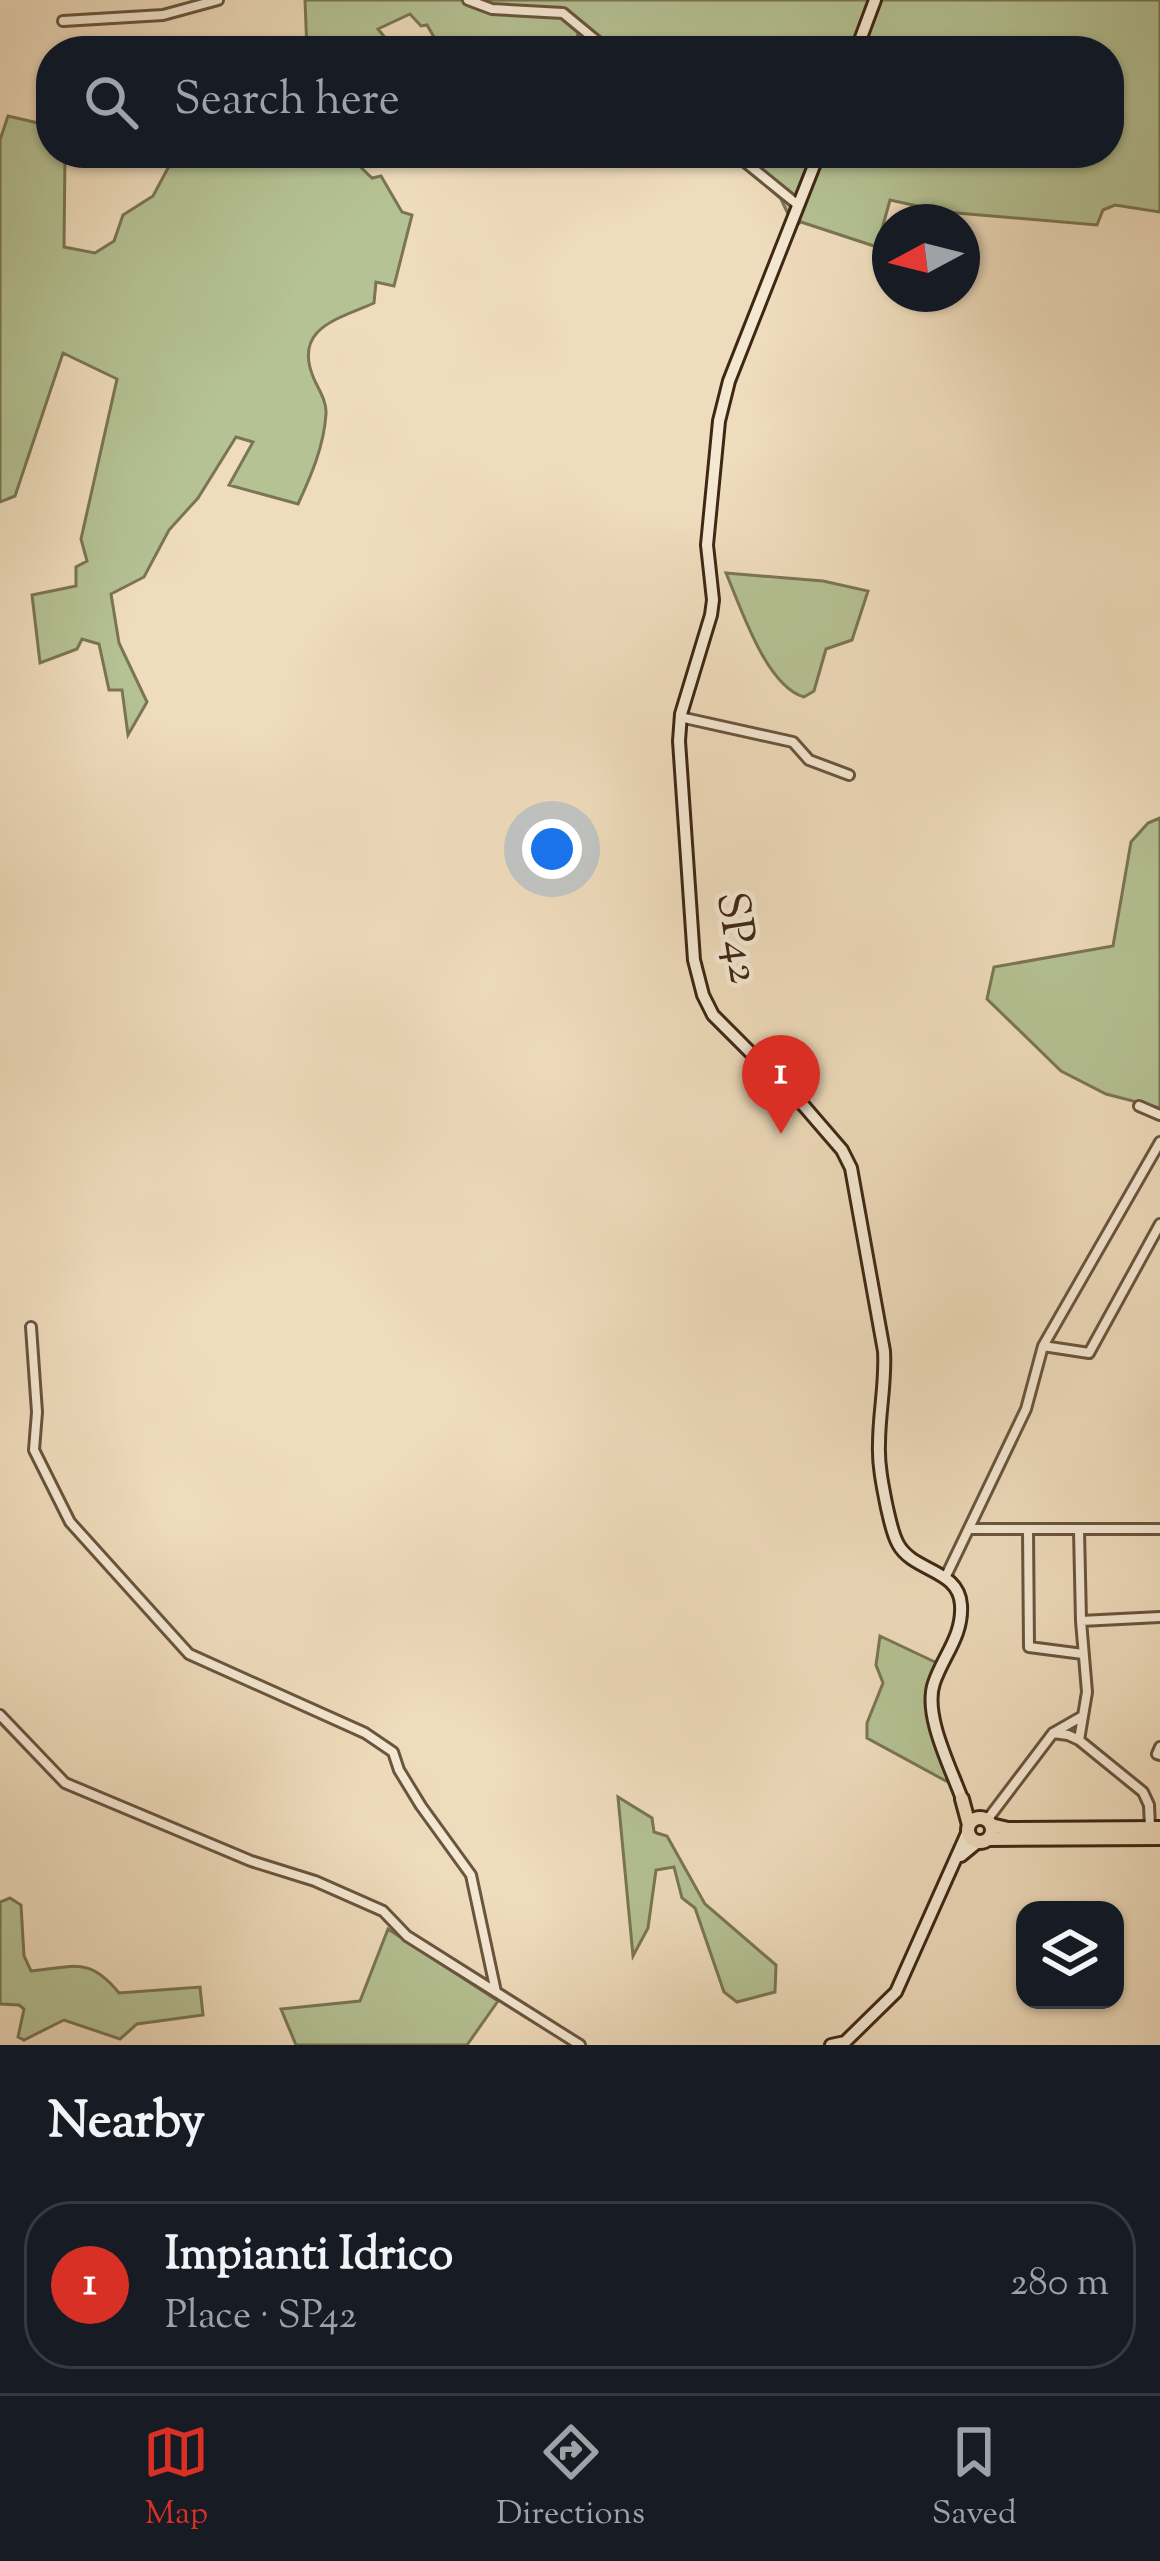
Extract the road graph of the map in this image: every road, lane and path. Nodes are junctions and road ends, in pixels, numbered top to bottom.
1 (218, 0) edge
2 (468, 0) edge
3 (875, 0) edge
4 (63, 21) dead end
5 (591, 36) edge
6 (862, 36) edge
7 (752, 168) edge
8 (813, 168) edge
9 (799, 206) junction
10 (680, 717) junction
11 (849, 775) dead end
12 (1139, 1106) dead end
13 (1160, 1115) edge
14 (1160, 1142) edge
15 (1160, 1224) edge
16 (31, 1327) dead end
17 (1043, 1346) junction
18 (970, 1528) junction
19 (1028, 1529) junction
20 (1160, 1529) edge
21 (1079, 1530) junction
22 (946, 1576) junction
23 (1160, 1617) edge
24 (1081, 1622) junction
25 (1083, 1654) junction
26 (0, 1715) edge
27 (1083, 1717) junction
28 (1053, 1733) junction
29 (1078, 1740) junction
30 (962, 1799) joint
31 (980, 1828) junction
32 (1157, 1832) edge
33 (496, 1992) junction
34 (580, 2045) edge
35 (831, 2045) edge

1 - 4 street
2 - 5 street
3 - 6 main road
7 - 9 street
8 - 9 main road, SP42 / SP42
9 - 10 main road, SP42 / SP42
10 - 11 street
10 - 22 main road, SP42 / SP42
12 - 13 street
14 - 17 street
15 - 17 street
16 - 33 street
17 - 18 street
18 - 19 street
18 - 22 street
19 - 21 street
19 - 25 street
20 - 21 street
21 - 24 street
22 - 30 main road
23 - 24 street
24 - 25 street
25 - 27 street
26 - 33 street
27 - 28 street
27 - 29 street
28 - 29 street
28 - 31 street
29 - 32 street
30 - 31 main road
31 - 32 main road
31 - 35 main road
33 - 34 street

